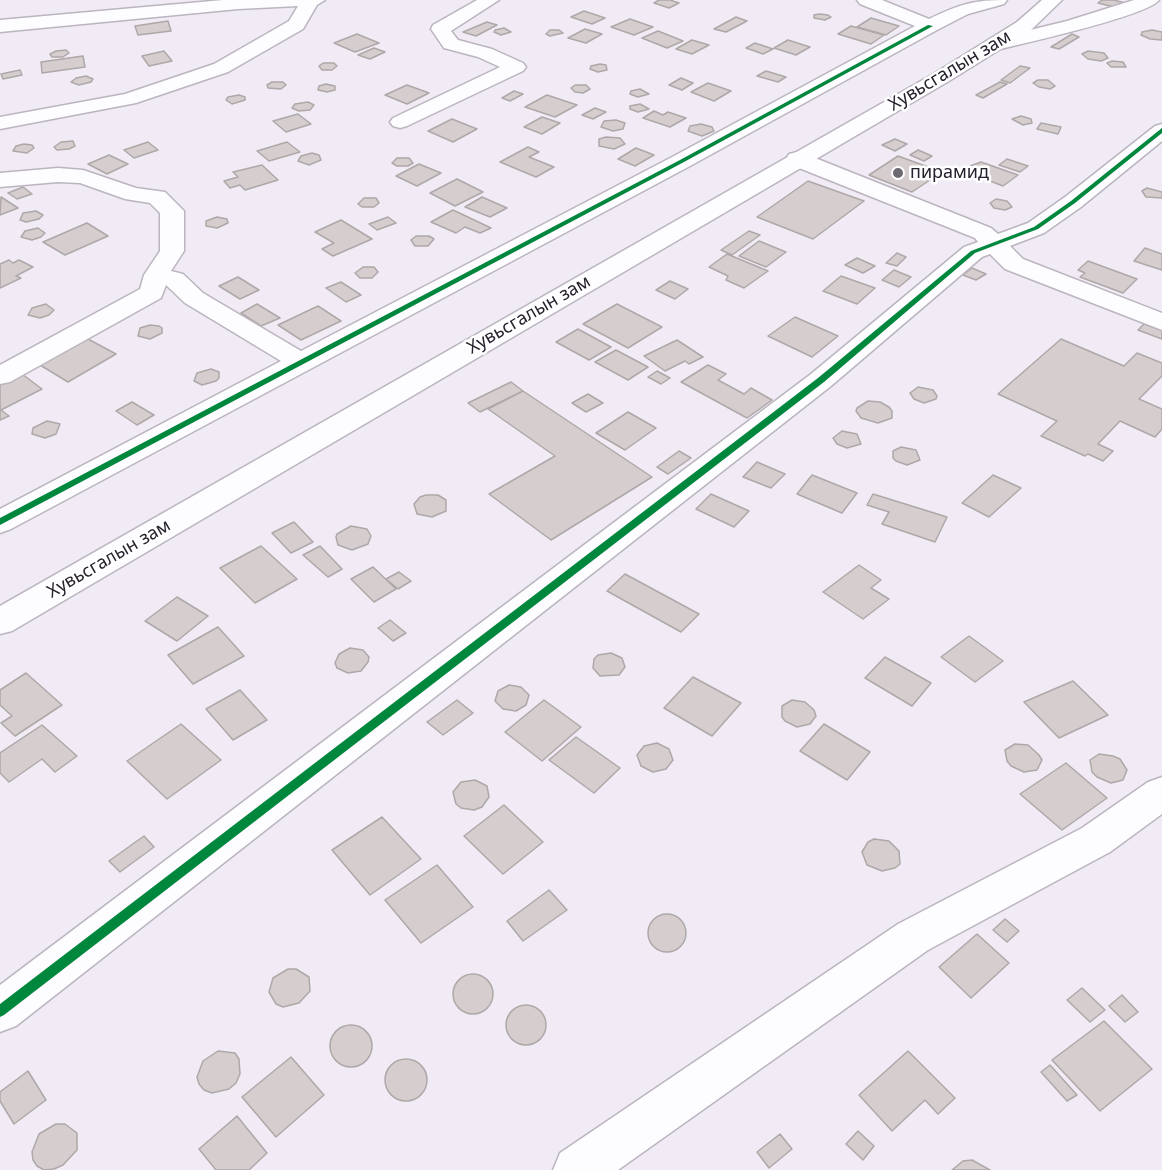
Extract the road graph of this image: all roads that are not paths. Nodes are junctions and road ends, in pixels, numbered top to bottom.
1 (490, 0) edge
2 (866, 0) edge
3 (998, 0) edge
4 (1053, 0) edge
5 (1150, 0) edge
6 (313, 1) edge
7 (0, 26) edge
8 (930, 26) junction
9 (996, 44) junction
10 (400, 122) dead end
11 (0, 123) edge
12 (1162, 130) edge
13 (797, 159) junction
14 (0, 180) edge
15 (994, 245) junction
16 (156, 275) junction
17 (1162, 322) edge
18 (301, 362) junction
19 (0, 376) edge
20 (0, 522) edge
21 (0, 622) edge
22 (1162, 793) edge
23 (0, 1011) edge
24 (577, 1170) edge

1 - 10 street
2 - 8 street
3 - 8 street
4 - 9 street, Хувьсгалын зам
5 - 9 street
6 - 7 street
6 - 11 street
8 - 18 street
9 - 13 street, Хувьсгалын зам
12 - 15 street
13 - 15 street
13 - 21 street, Хувьсгалын зам
14 - 16 street
15 - 17 street
15 - 23 street
16 - 18 street
16 - 19 street
18 - 20 street
22 - 24 street

